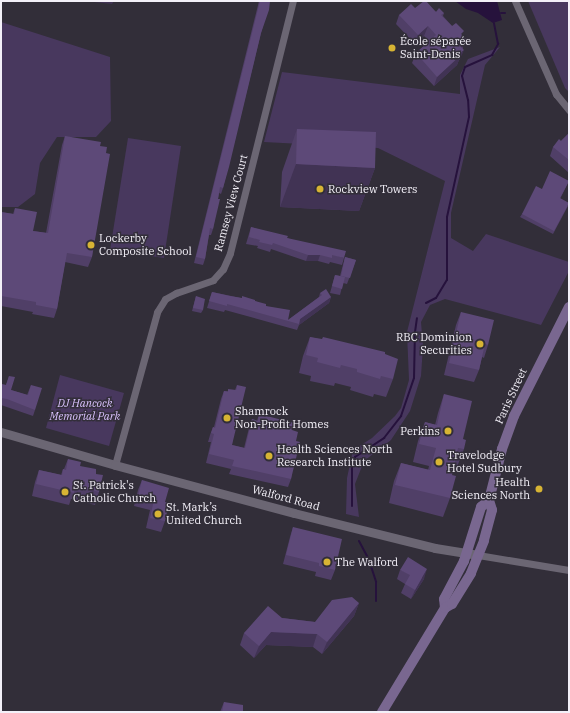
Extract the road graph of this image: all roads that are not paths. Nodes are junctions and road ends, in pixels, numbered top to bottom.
1 (293, 1) edge
2 (516, 1) edge
3 (569, 110) edge
4 (569, 307) edge
5 (1, 432) edge
6 (116, 465) junction
7 (489, 500) junction
8 (467, 554) junction
9 (478, 555) junction
10 (569, 570) edge
11 (445, 608) junction
12 (382, 712) edge

1 - 6 street, Ramsey View Court
2 - 3 street
4 - 7 main road, Paris Street
5 - 6 street, Walford Road
6 - 8 street, Walford Road
7 - 8 main road, Paris Street
7 - 9 main road, Paris Street
8 - 9 street, Walford Road
8 - 11 main road, Paris Street
9 - 10 street, Walford Road
9 - 11 main road, Paris Street
11 - 12 main road, Paris Street

